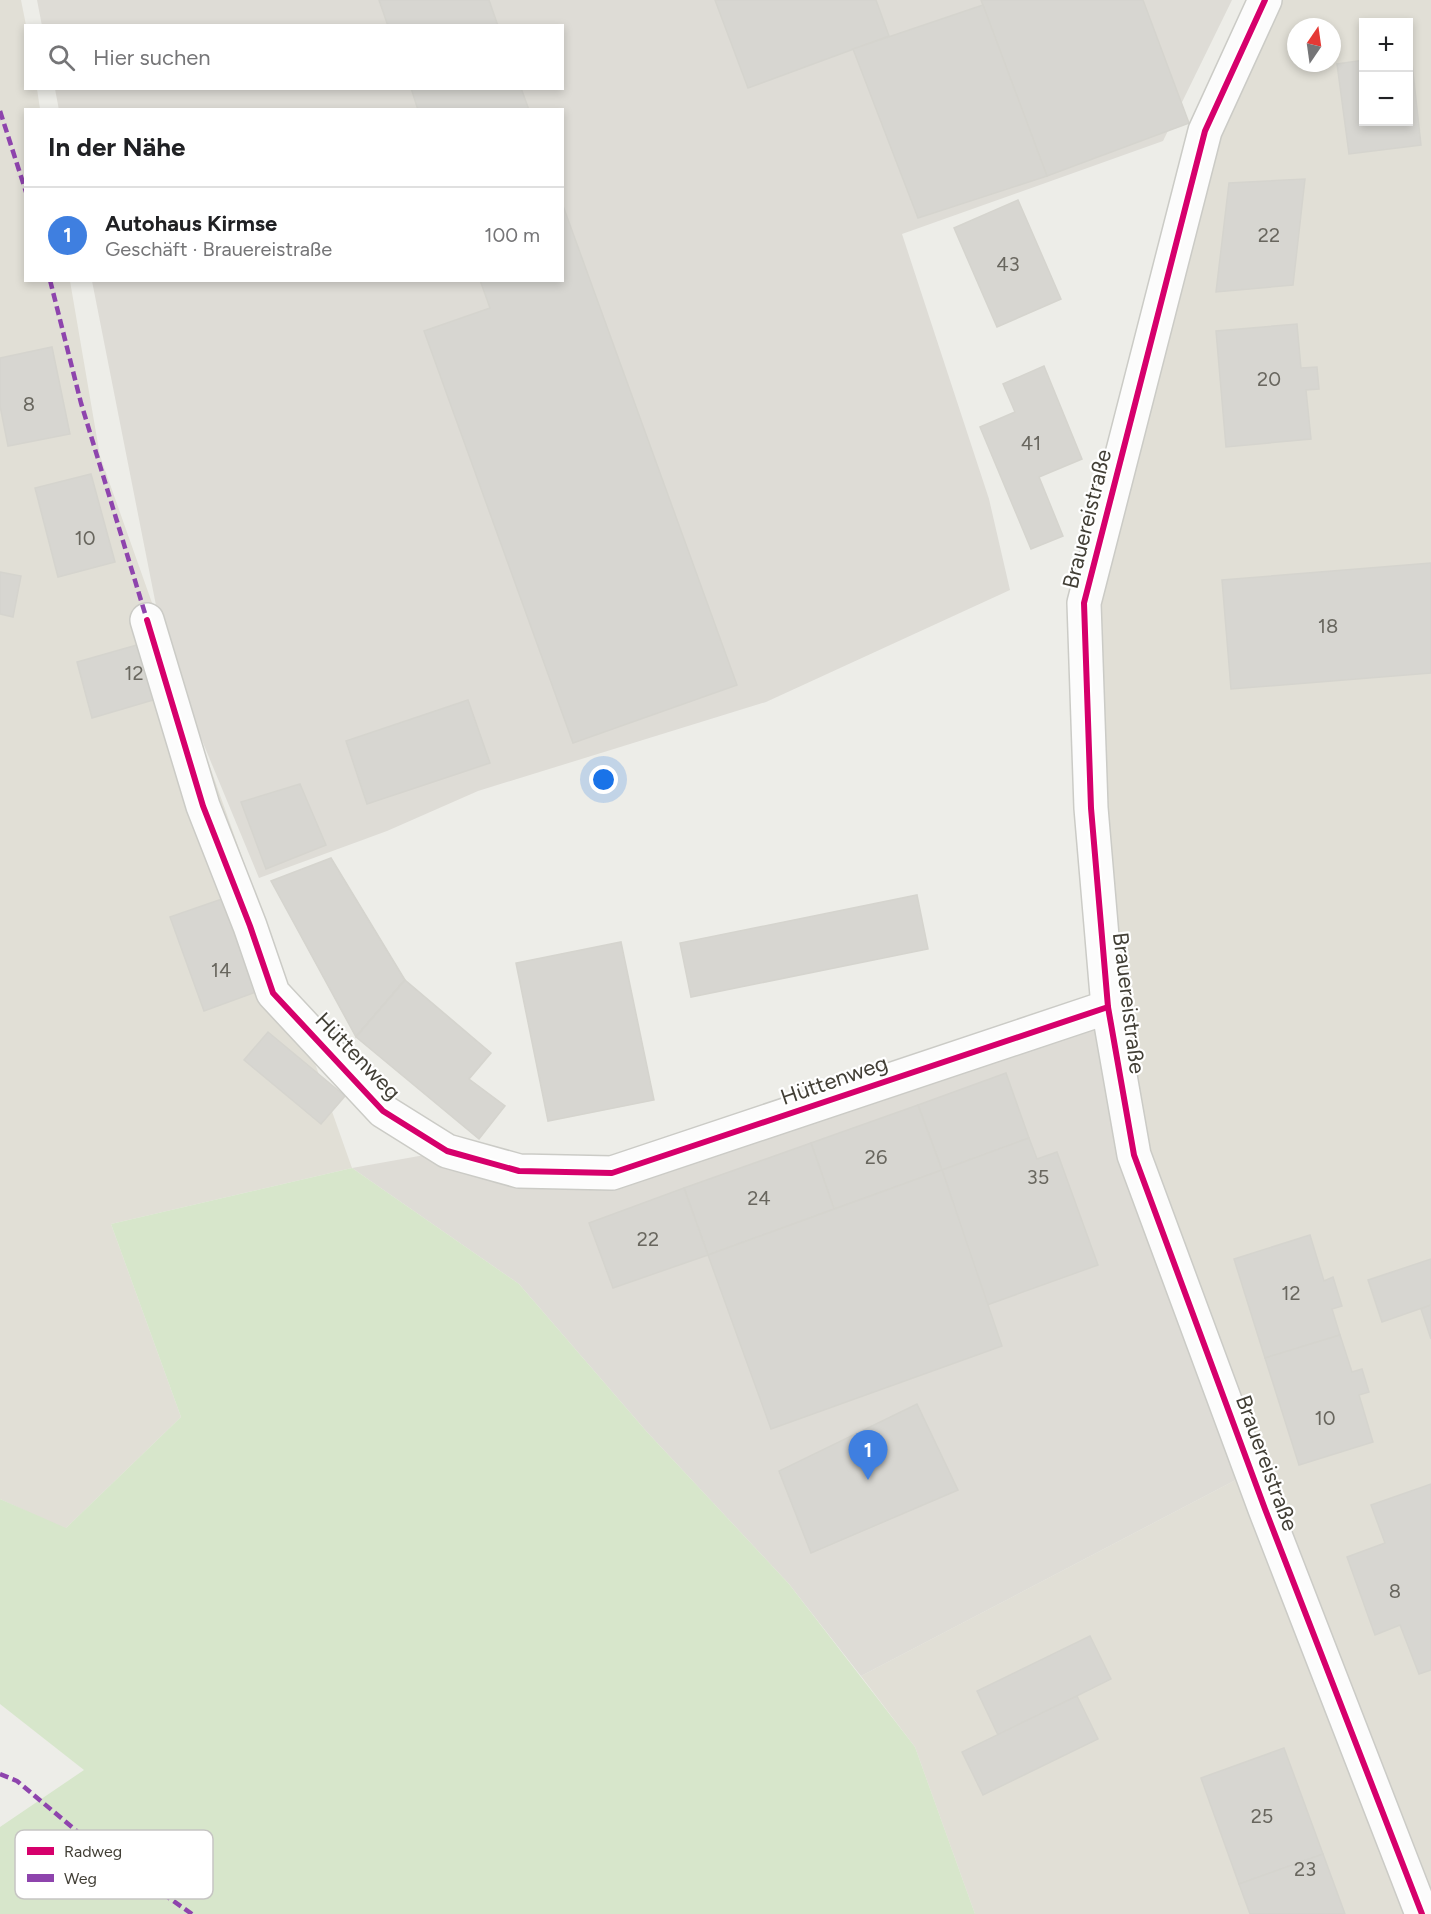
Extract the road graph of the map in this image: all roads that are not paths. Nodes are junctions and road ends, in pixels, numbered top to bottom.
1 (1265, 0) edge
2 (147, 620) dead end
3 (1108, 1007) junction
4 (1422, 1914) edge

1 - 3 street, Brauereistraße
2 - 3 street, Hüttenweg
3 - 4 street, Brauereistraße

